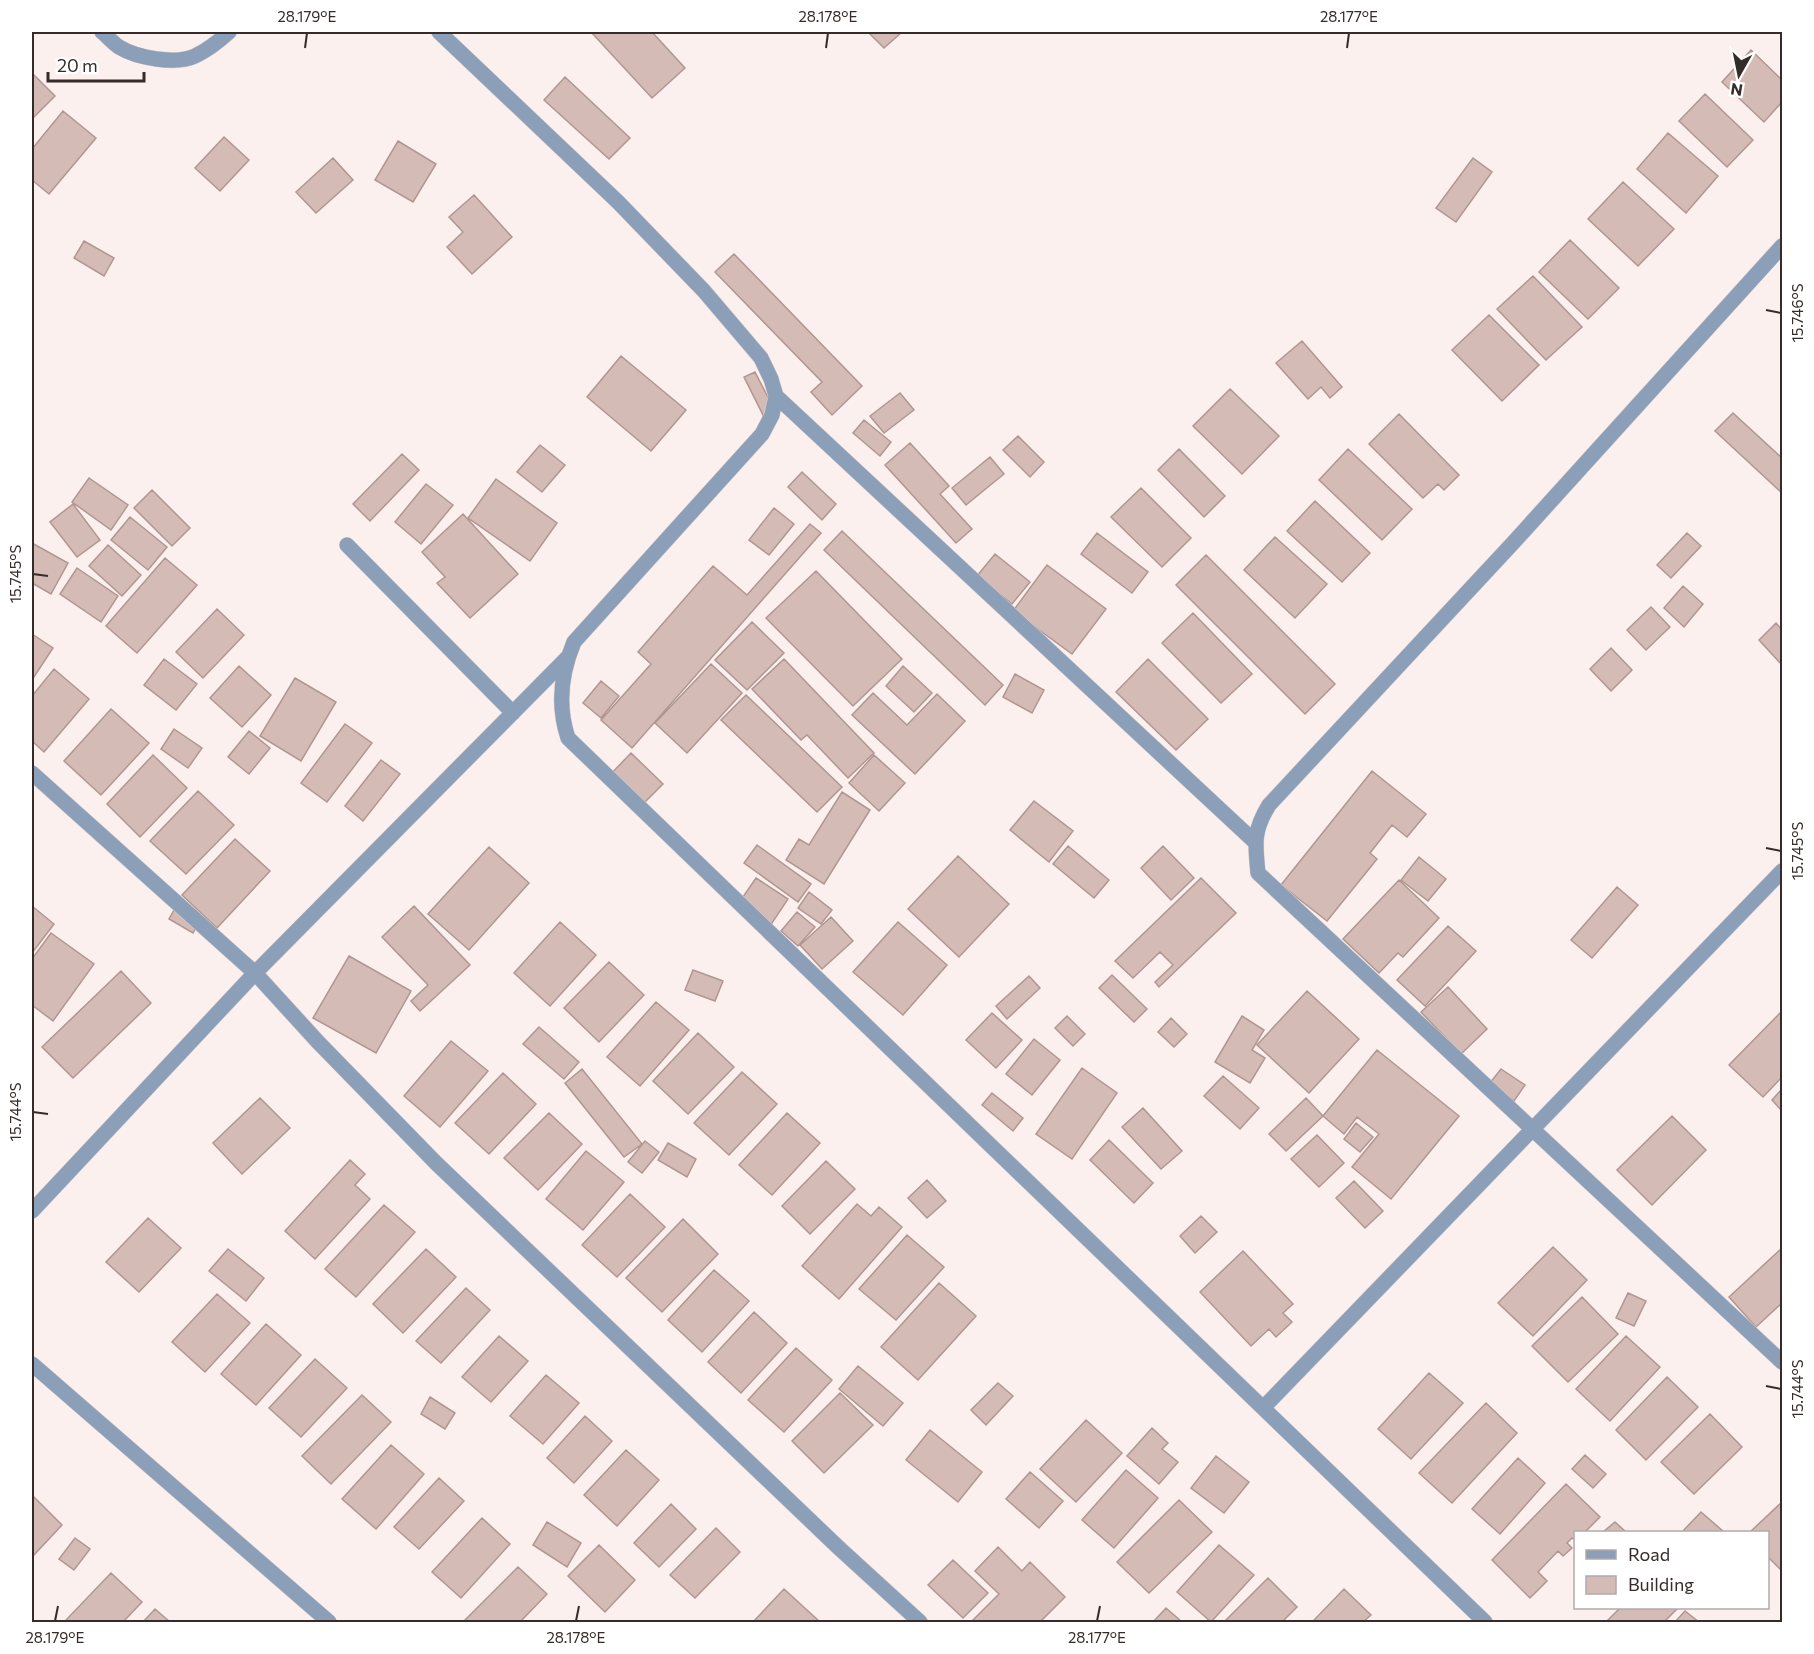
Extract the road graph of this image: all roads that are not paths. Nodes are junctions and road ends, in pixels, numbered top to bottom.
1 (102, 32) edge
2 (229, 32) edge
3 (440, 32) edge
4 (1782, 246) edge
5 (776, 396) junction
6 (347, 545) dead end
7 (567, 658) junction
8 (513, 713) junction
9 (32, 773) edge
10 (1255, 842) junction
11 (1779, 880) edge
12 (255, 973) junction
13 (1534, 1129) junction
14 (32, 1211) edge
15 (1782, 1362) edge
16 (32, 1364) edge
17 (1264, 1407) junction
18 (329, 1623) edge
19 (920, 1623) edge
20 (1485, 1623) edge

1 - 2 street
3 - 5 street
4 - 10 street
5 - 7 street
5 - 10 street
6 - 8 street
7 - 8 street
7 - 17 street
8 - 12 street
9 - 12 street
10 - 13 street
11 - 13 street
12 - 14 street
12 - 19 street
13 - 15 street
13 - 17 street
16 - 18 street
17 - 20 street

